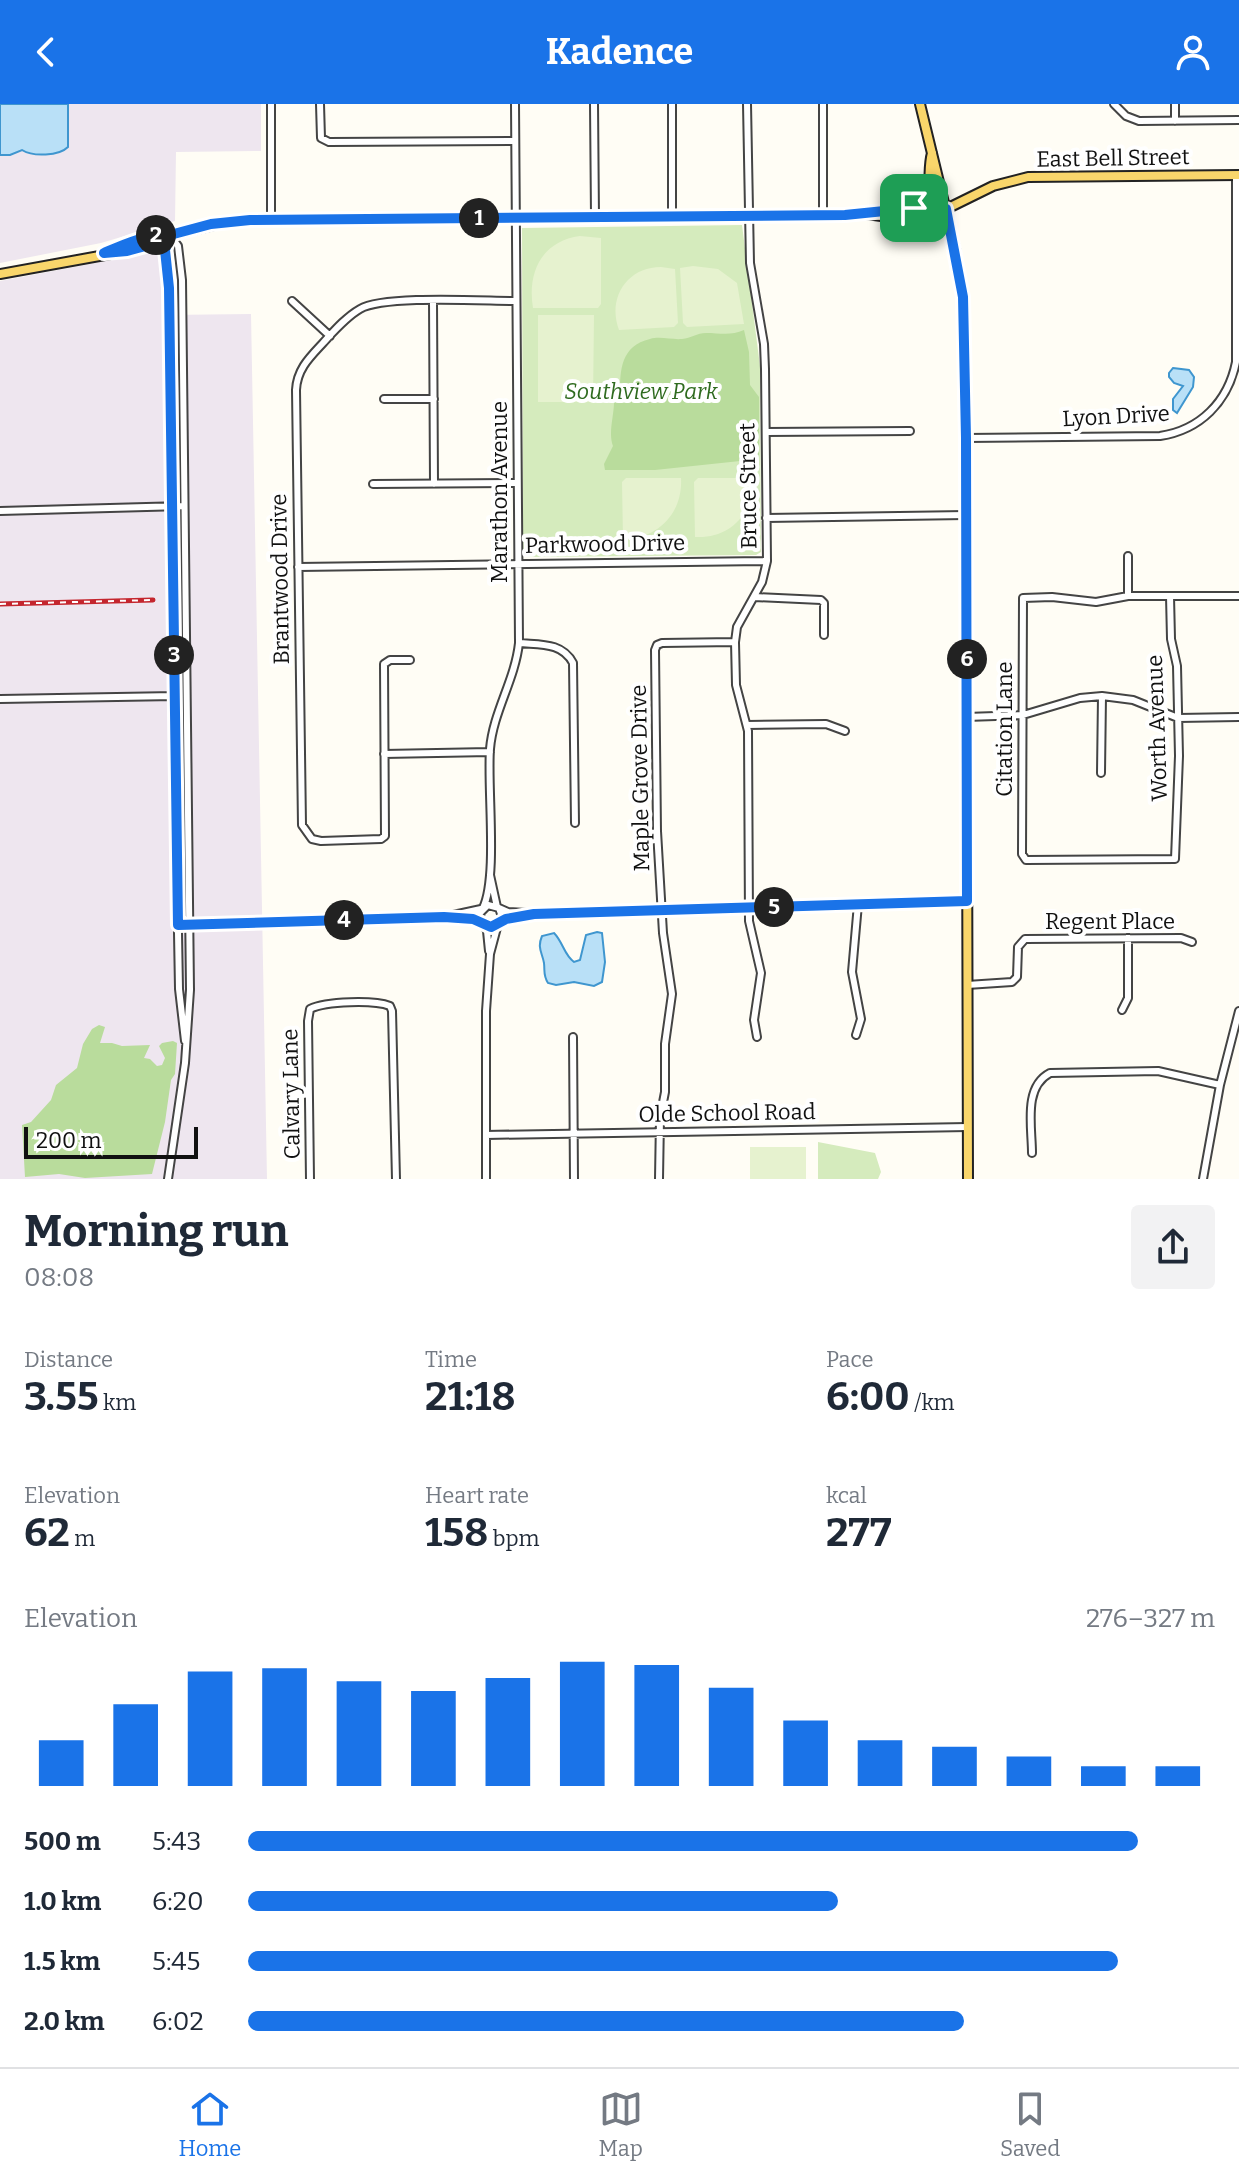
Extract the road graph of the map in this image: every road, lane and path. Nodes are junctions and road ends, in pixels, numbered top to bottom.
1 (271, 104) edge
2 (320, 104) edge
3 (515, 104) edge
4 (594, 104) edge
5 (672, 104) edge
6 (747, 104) edge
7 (823, 104) edge
8 (920, 104) edge
9 (1114, 104) edge
10 (1175, 104) edge
11 (1239, 120) edge
12 (1175, 121) junction
13 (515, 141) junction
14 (932, 152) junction
15 (1238, 175) edge
16 (914, 208) junction
17 (946, 209) junction
18 (867, 214) junction
19 (748, 215) junction
20 (823, 215) junction
21 (672, 216) junction
22 (595, 217) junction
23 (515, 218) junction
24 (271, 220) junction
25 (170, 235) junction
26 (0, 274) edge
27 (292, 301) dead end
28 (433, 301) junction
29 (516, 301) junction
30 (330, 336) junction
31 (384, 399) dead end
32 (434, 399) junction
33 (910, 431) dead end
34 (766, 432) junction
35 (966, 438) junction
36 (517, 483) junction
37 (373, 484) dead end
38 (434, 484) junction
39 (183, 506) junction
40 (171, 507) junction
41 (0, 511) edge
42 (966, 515) junction
43 (766, 518) junction
44 (1128, 556) dead end
45 (767, 561) junction
46 (517, 563) junction
47 (298, 567) junction
48 (1128, 596) junction
49 (1170, 596) junction
50 (1239, 596) edge
51 (754, 597) junction
52 (824, 635) dead end
53 (735, 642) junction
54 (519, 643) junction
55 (410, 660) dead end
56 (187, 695) junction
57 (175, 696) junction
58 (1102, 696) junction
59 (0, 699) edge
60 (1023, 715) junction
61 (966, 717) junction
62 (1239, 717) edge
63 (1178, 718) junction
64 (747, 725) junction
65 (845, 731) dead end
66 (490, 752) junction
67 (384, 754) junction
68 (1101, 773) dead end
69 (575, 823) dead end
70 (1175, 859) joint
71 (490, 875) junction
72 (967, 901) junction
73 (858, 904) junction
74 (498, 907) junction
75 (748, 908) junction
76 (482, 909) junction
77 (662, 911) junction
78 (534, 914) junction
79 (444, 917) junction
80 (482, 923) junction
81 (499, 923) junction
82 (178, 925) junction
83 (190, 925) junction
84 (1128, 938) junction
85 (1192, 942) dead end
86 (490, 954) junction
87 (967, 985) junction
88 (1122, 1010) dead end
89 (1239, 1011) edge
90 (856, 1035) dead end
91 (573, 1037) dead end
92 (757, 1037) dead end
93 (187, 1052) junction
94 (1220, 1085) junction
95 (968, 1127) junction
96 (660, 1132) junction
97 (574, 1133) junction
98 (486, 1135) junction
99 (1032, 1153) dead end
100 (168, 1179) edge
101 (310, 1179) edge
102 (396, 1179) edge
103 (486, 1179) edge
104 (574, 1179) edge
105 (659, 1179) edge
106 (968, 1179) edge
107 (1203, 1179) edge

1 - 24 street
2 - 13 street
3 - 13 street, Marathon Avenue
4 - 22 street
5 - 21 street
6 - 19 street, Bruce Street
7 - 20 street
8 - 14 main road
9 - 12 street
10 - 12 street
11 - 12 street
13 - 23 street, Marathon Avenue
14 - 16 main road
14 - 17 main road
15 - 17 main road, East Bell Street
15 - 35 street, Lyon Drive
16 - 17 main road
16 - 18 main road
17 - 18 main road
17 - 35 main road
18 - 20 main road
19 - 20 main road
19 - 21 main road
19 - 34 street, Bruce Street
21 - 22 main road
22 - 23 main road
23 - 24 main road
23 - 29 street, Marathon Avenue
24 - 25 main road
25 - 26 main road
25 - 39 street
25 - 40 street
27 - 30 street
28 - 29 street, Brantwood Drive
28 - 30 street, Brantwood Drive
28 - 32 street
29 - 36 street, Marathon Avenue
30 - 47 street, Brantwood Drive
31 - 32 street
32 - 38 street
33 - 34 street
34 - 43 street, Bruce Street
35 - 42 main road
36 - 38 street
36 - 46 street, Marathon Avenue
37 - 38 street
39 - 40 street
39 - 56 street
40 - 41 street
40 - 57 street
42 - 43 street
42 - 61 main road
43 - 45 street, Bruce Street
44 - 48 street
45 - 46 street, Parkwood Drive
45 - 51 street, Bruce Street
46 - 47 street, Parkwood Drive
46 - 54 street, Marathon Avenue
47 - 67 street, Brantwood Drive
48 - 49 street
48 - 60 street, Citation Lane
49 - 50 street
49 - 63 street, Worth Avenue
51 - 52 street
51 - 53 street, Bruce Street
53 - 64 street, Bruce Street
53 - 77 street, Maple Grove Drive
54 - 66 street, Marathon Avenue
54 - 69 street
55 - 67 street
56 - 57 street
56 - 83 street
57 - 59 street
57 - 82 street
58 - 60 street
58 - 63 street
58 - 68 street
60 - 61 street
60 - 70 street, Citation Lane
61 - 72 main road
62 - 63 street
63 - 70 street, Worth Avenue
64 - 65 street
64 - 75 street, Bruce Street
66 - 67 street
66 - 71 street, Marathon Avenue
71 - 74 street, Marathon Avenue
71 - 76 street, Marathon Avenue
72 - 73 street
72 - 87 main road
73 - 75 street
73 - 90 street
74 - 76 street
74 - 78 street
74 - 81 street
75 - 77 street
75 - 92 street, Bruce Street
76 - 79 street
76 - 80 street
77 - 78 street
77 - 96 street, Maple Grove Drive
78 - 81 street
79 - 80 street
79 - 83 street
80 - 81 street
80 - 86 street
81 - 86 street
82 - 83 street
82 - 93 street
83 - 93 street
84 - 85 street, Regent Place
84 - 87 street, Regent Place
84 - 88 street
86 - 98 street
87 - 95 main road
89 - 94 street
91 - 97 street
93 - 100 street
94 - 99 street
94 - 107 street
95 - 96 street, Olde School Road
95 - 106 main road
96 - 97 street, Olde School Road
96 - 105 street, Maple Grove Drive
97 - 98 street, Olde School Road
97 - 104 street
98 - 103 street
101 - 102 street, Calvary Lane

